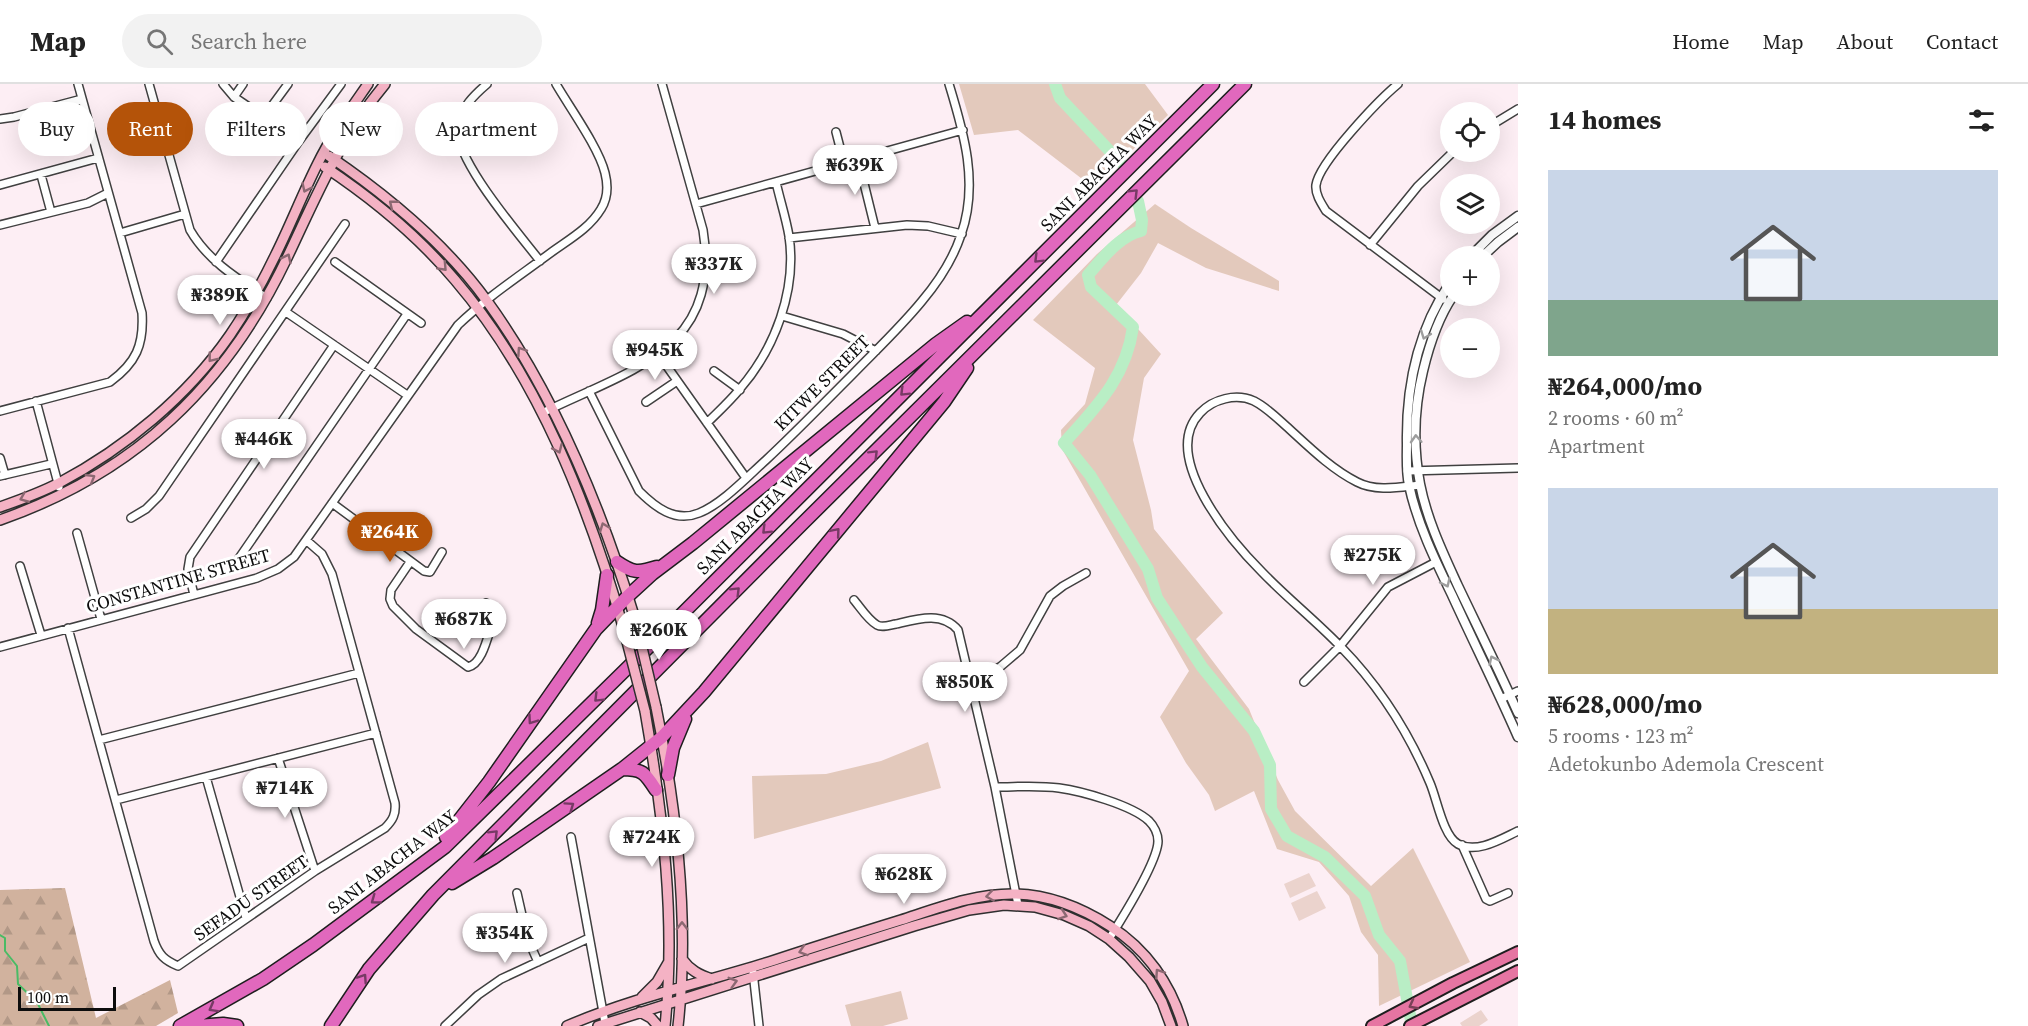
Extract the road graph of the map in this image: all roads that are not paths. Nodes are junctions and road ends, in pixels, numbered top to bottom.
1 (78, 84) edge
2 (149, 84) edge
3 (223, 84) edge
4 (243, 84) edge
5 (288, 84) edge
6 (341, 84) edge
7 (368, 84) edge
8 (385, 84) edge
9 (487, 84) edge
10 (556, 84) edge
11 (662, 84) edge
12 (948, 84) edge
13 (1213, 84) edge
14 (1245, 84) edge
15 (1398, 84) edge
16 (234, 97) junction
17 (82, 99) junction
18 (241, 102) edge
19 (275, 102) edge
20 (355, 102) edge
21 (1518, 109) edge
22 (0, 119) edge
23 (1500, 120) edge
24 (307, 130) edge
25 (963, 130) junction
26 (836, 132) dead end
27 (289, 156) edge
28 (322, 156) edge
29 (330, 156) edge
30 (98, 158) junction
31 (334, 159) junction
32 (858, 159) junction
33 (318, 162) junction
34 (1443, 162) edge
35 (844, 163) junction
36 (328, 170) junction
37 (41, 175) junction
38 (776, 182) junction
39 (0, 185) edge
40 (108, 193) junction
41 (696, 204) junction
42 (51, 212) junction
43 (185, 214) junction
44 (1518, 216) edge
45 (345, 224) dead end
46 (0, 225) edge
47 (875, 228) junction
48 (1518, 228) edge
49 (120, 233) junction
50 (962, 234) junction
51 (789, 238) junction
52 (1370, 244) junction
53 (1481, 246) edge
54 (1494, 246) edge
55 (540, 261) junction
56 (216, 262) junction
57 (335, 262) dead end
58 (256, 291) junction
59 (1440, 294) edge
60 (267, 298) junction
61 (486, 300) junction
62 (998, 300) junction
63 (1443, 306) edge
64 (1444, 306) edge
65 (477, 307) junction
66 (286, 312) junction
67 (407, 314) junction
68 (782, 316) junction
69 (421, 323) dead end
70 (983, 344) junction
71 (334, 345) junction
72 (876, 351) junction
73 (659, 355) junction
74 (369, 369) junction
75 (714, 371) dead end
76 (677, 381) junction
77 (740, 390) junction
78 (589, 391) junction
79 (407, 395) junction
80 (36, 401) junction
81 (646, 402) dead end
82 (552, 408) junction
83 (0, 411) edge
84 (542, 413) junction
85 (707, 423) junction
86 (0, 458) edge
87 (51, 464) junction
88 (1518, 468) edge
89 (1418, 470) junction
90 (1407, 471) junction
91 (2, 476) edge
92 (746, 478) junction
93 (58, 484) junction
94 (1420, 485) junction
95 (1409, 486) junction
96 (61, 495) junction
97 (332, 503) junction
98 (0, 507) edge
99 (131, 518) dead end
100 (0, 520) edge
101 (77, 533) dead end
102 (306, 540) junction
103 (442, 552) dead end
104 (410, 562) junction
105 (617, 562) junction
106 (1436, 562) junction
107 (235, 564) dead end
108 (664, 565) junction
109 (20, 566) dead end
110 (1086, 573) dead end
111 (607, 575) junction
112 (194, 595) junction
113 (628, 596) junction
114 (854, 600) dead end
115 (486, 603) dead end
116 (618, 606) junction
117 (101, 619) junction
118 (68, 628) junction
119 (596, 629) junction
120 (41, 635) junction
121 (1340, 646) junction
122 (0, 647) edge
123 (359, 673) junction
124 (1304, 682) dead end
125 (971, 683) junction
126 (1510, 695) edge
127 (694, 702) junction
128 (1518, 713) edge
129 (376, 734) junction
130 (1518, 736) edge
131 (662, 737) junction
132 (99, 740) junction
133 (651, 746) junction
134 (278, 758) junction
135 (622, 769) junction
136 (668, 775) junction
137 (206, 777) junction
138 (995, 787) junction
139 (656, 790) junction
140 (116, 800) junction
141 (1518, 831) edge
142 (571, 837) dead end
143 (1462, 845) junction
144 (423, 865) junction
145 (315, 871) junction
146 (517, 893) dead end
147 (1508, 893) dead end
148 (1017, 894) junction
149 (434, 895) junction
150 (1018, 905) junction
151 (246, 918) junction
152 (1115, 929) junction
153 (589, 938) junction
154 (1109, 939) junction
155 (1518, 952) edge
156 (682, 959) junction
157 (669, 961) junction
158 (538, 962) junction
159 (1518, 971) edge
160 (753, 972) junction
161 (712, 979) junction
162 (682, 987) junction
163 (668, 991) junction
164 (704, 992) junction
165 (640, 1000) junction
166 (681, 1000) junction
167 (668, 1004) junction
168 (603, 1011) junction
169 (640, 1012) junction
170 (678, 1024) edge
171 (601, 1025) edge
172 (180, 1026) edge
173 (198, 1026) edge
174 (237, 1026) edge
175 (331, 1026) edge
176 (445, 1026) edge
177 (567, 1026) edge
178 (658, 1026) edge
179 (665, 1026) edge
180 (759, 1026) edge
181 (1171, 1026) edge
182 (1183, 1026) edge
183 (1372, 1026) edge
184 (1410, 1026) edge

1 - 17 street
2 - 43 street
3 - 16 street
4 - 16 street
5 - 19 street
6 - 24 street
7 - 20 main road
8 - 31 main road
9 - 55 street
10 - 55 street, CONSTANTINE STREET
11 - 41 street
12 - 25 street, KITWE STREET
13 -> 62 highway, SANI ABACHA WAY
70 -> 14 highway
15 - 52 street
16 - 18 street
17 - 22 street
17 - 30 street
21 - 23 street
25 - 32 street
25 - 50 street, KITWE STREET
26 - 35 street
27 - 56 street
28 - 33 main road
29 - 31 main road
30 - 37 street
30 - 40 street
31 - 36 main road
61 -> 31 main road
32 - 35 street
32 - 47 street
33 - 36 main road
33 -> 58 main road
34 - 52 street
35 - 38 street
60 -> 36 main road
36 -> 65 main road
37 - 39 street
37 - 42 street
38 - 41 street
38 - 51 street
40 - 42 street
40 - 49 street
41 - 73 street
42 - 46 street
43 - 49 street
43 - 56 street
44 - 53 street
45 - 66 street
47 - 50 street
47 - 51 street
48 - 54 street
49 - 80 street
50 - 72 street, KITWE STREET
51 - 68 street
52 - 59 street
55 - 61 street, CONSTANTINE STREET
56 - 58 street
57 - 67 street
58 - 60 street
58 -> 93 main road
96 -> 60 main road
61 - 65 street, CONSTANTINE STREET
82 -> 61 main road
62 - 108 highway
62 -> 144 highway, SANI ABACHA WAY
63 -> 90 street
89 -> 64 street
65 - 79 street, CONSTANTINE STREET
65 - 84 main road
66 - 71 street
66 - 99 street
67 - 69 street
67 - 74 street
68 - 72 street
68 - 77 street
127 -> 70 highway
149 -> 70 highway
71 - 74 street
71 - 112 street
72 - 92 street, KITWE STREET
73 - 76 street
73 - 78 street
74 - 79 street
74 - 107 street
75 - 77 street
76 - 81 street
76 - 85 street
77 - 85 street
78 - 82 street
78 - 92 street, KITWE STREET
79 - 97 street, CONSTANTINE STREET
80 - 83 street
80 - 87 street
82 - 84 street
105 -> 82 main road
84 -> 111 main road
85 - 92 street
86 - 91 street
87 - 91 street
87 - 93 street
88 - 89 street
89 - 90 street
89 - 94 street
90 - 95 street
93 - 96 street
93 -> 98 main road
94 - 95 street
126 -> 94 street
95 - 106 street
95 - 121 street
96 - 100 main road
97 - 102 street, CONSTANTINE STREET
97 - 104 street
101 - 117 street
102 - 112 street, CONSTANTINE STREET
102 - 123 street, SEFADU STREET
103 - 104 street
104 - 115 street
105 - 108 highway
105 - 113 main road
106 - 121 street
106 -> 126 street
108 - 113 highway
109 - 120 street
110 - 125 street
111 - 116 main road
111 - 119 highway
112 - 117 street, CONSTANTINE STREET
113 - 116 highway
113 - 131 main road, bridge
114 - 125 street
116 - 119 highway
116 - 133 main road, bridge
117 - 118 street, CONSTANTINE STREET
118 - 120 street, CONSTANTINE STREET
118 - 132 street, SEFADU STREET
119 -> 144 highway
120 - 122 street, CONSTANTINE STREET
121 - 124 street
121 - 143 street
123 - 129 street, SEFADU STREET
123 - 132 street
125 - 138 street
126 - 128 street
126 - 130 street
127 - 131 highway
127 - 136 highway
129 - 134 street
129 - 145 street, SEFADU STREET
131 - 133 highway
131 - 136 main road
132 - 140 street, SEFADU STREET
133 - 135 highway
133 - 139 main road
134 - 137 street
134 - 145 street
135 - 139 highway
149 -> 135 highway
156 -> 136 main road
137 - 140 street
137 - 151 street
138 - 148 street
138 - 152 street
139 - 157 main road
140 - 151 street, SEFADU STREET
141 - 143 street
142 - 153 street
143 - 147 street
144 -> 172 highway, SANI ABACHA WAY
145 - 151 street, SEFADU STREET
146 - 158 street
148 - 150 street
148 - 152 main road
148 -> 160 main road
175 -> 149 highway
150 -> 154 main road
150 - 160 main road
152 - 154 street
182 -> 152 main road
153 - 158 street
153 - 168 street
154 - 181 main road
155 -> 183 main road
156 - 161 main road
156 - 162 main road
157 - 163 main road
157 - 165 main road
158 - 176 street
159 - 184 main road
160 - 161 main road
164 -> 160 main road
160 - 180 street
161 - 162 main road
162 - 163 main road
162 - 166 main road
163 - 165 main road
163 - 167 main road
164 - 166 main road
164 - 170 main road
165 - 168 main road
166 - 167 main road
166 - 170 main road
167 - 169 main road
167 - 179 main road
168 - 171 street
168 - 177 main road
169 - 171 main road
169 - 178 main road
173 - 174 highway

